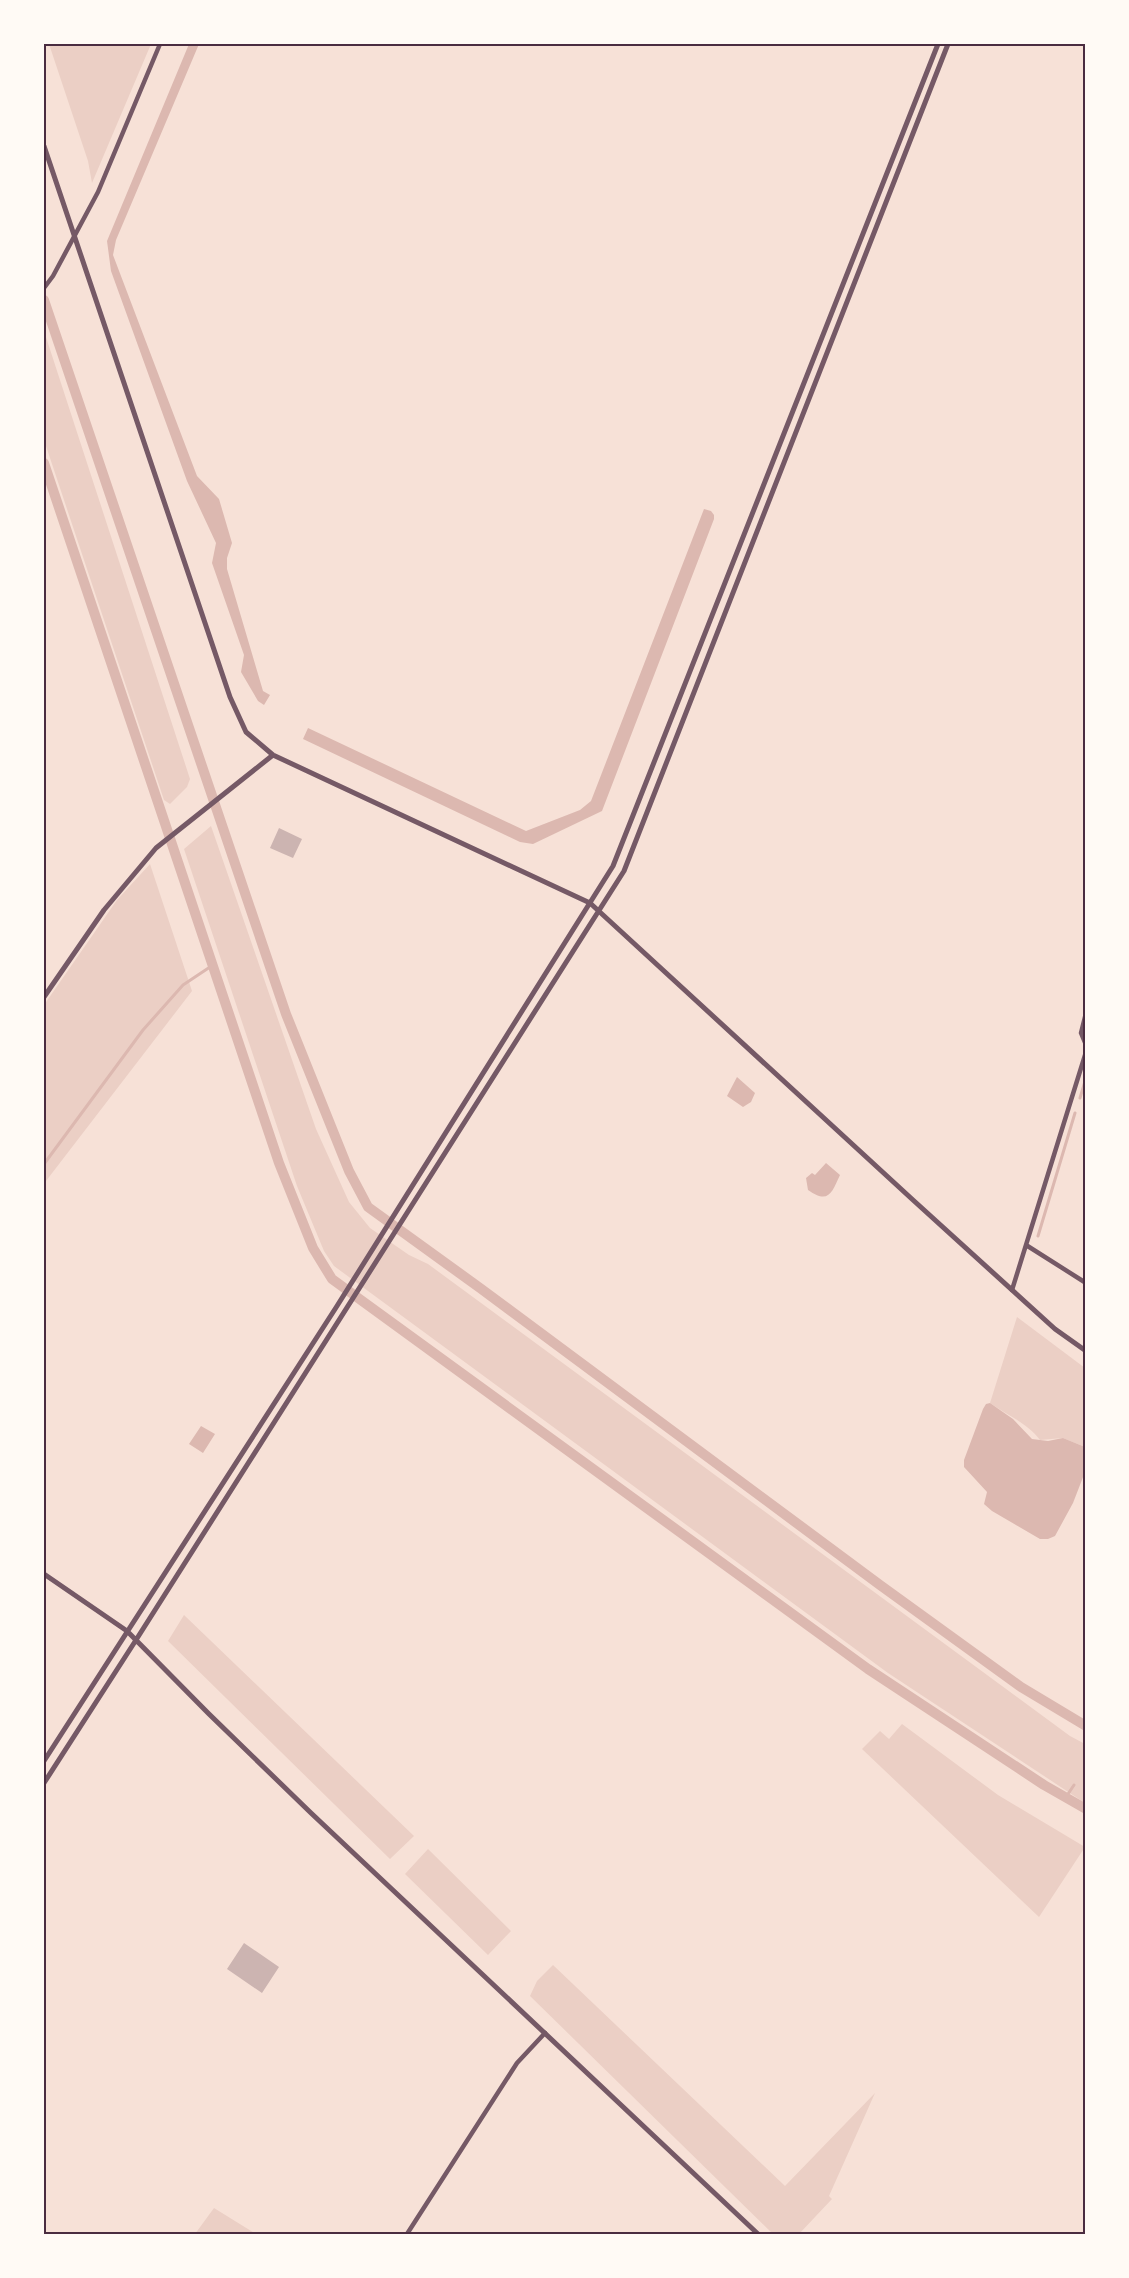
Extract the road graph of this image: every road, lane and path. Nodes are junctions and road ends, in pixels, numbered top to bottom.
1 (160, 44) edge
2 (938, 44) edge
3 (948, 44) edge
4 (44, 146) edge
5 (74, 238) junction
6 (44, 288) edge
7 (273, 755) junction
8 (590, 903) junction
9 (599, 912) junction
10 (44, 997) edge
11 (1086, 1013) edge
12 (1086, 1046) edge
13 (1086, 1052) edge
14 (1026, 1245) junction
15 (1086, 1283) edge
16 (1012, 1290) junction
17 (1086, 1352) edge
18 (44, 1574) edge
19 (128, 1631) junction
20 (136, 1640) junction
21 (44, 1761) edge
22 (44, 1783) edge
23 (545, 2033) junction
24 (407, 2235) edge
25 (758, 2235) edge

1 - 5 street
2 - 8 street
3 - 9 street
4 - 5 street
5 - 6 street
5 - 7 street
7 - 8 street
7 - 10 street
8 - 9 street
8 - 19 street
9 - 16 street
9 - 20 street
11 - 12 street
13 - 14 street
14 - 15 street
14 - 16 street
16 - 17 street
18 - 19 street
19 - 20 street
19 - 21 street
20 - 22 street
20 - 23 street
23 - 24 street
23 - 25 street

